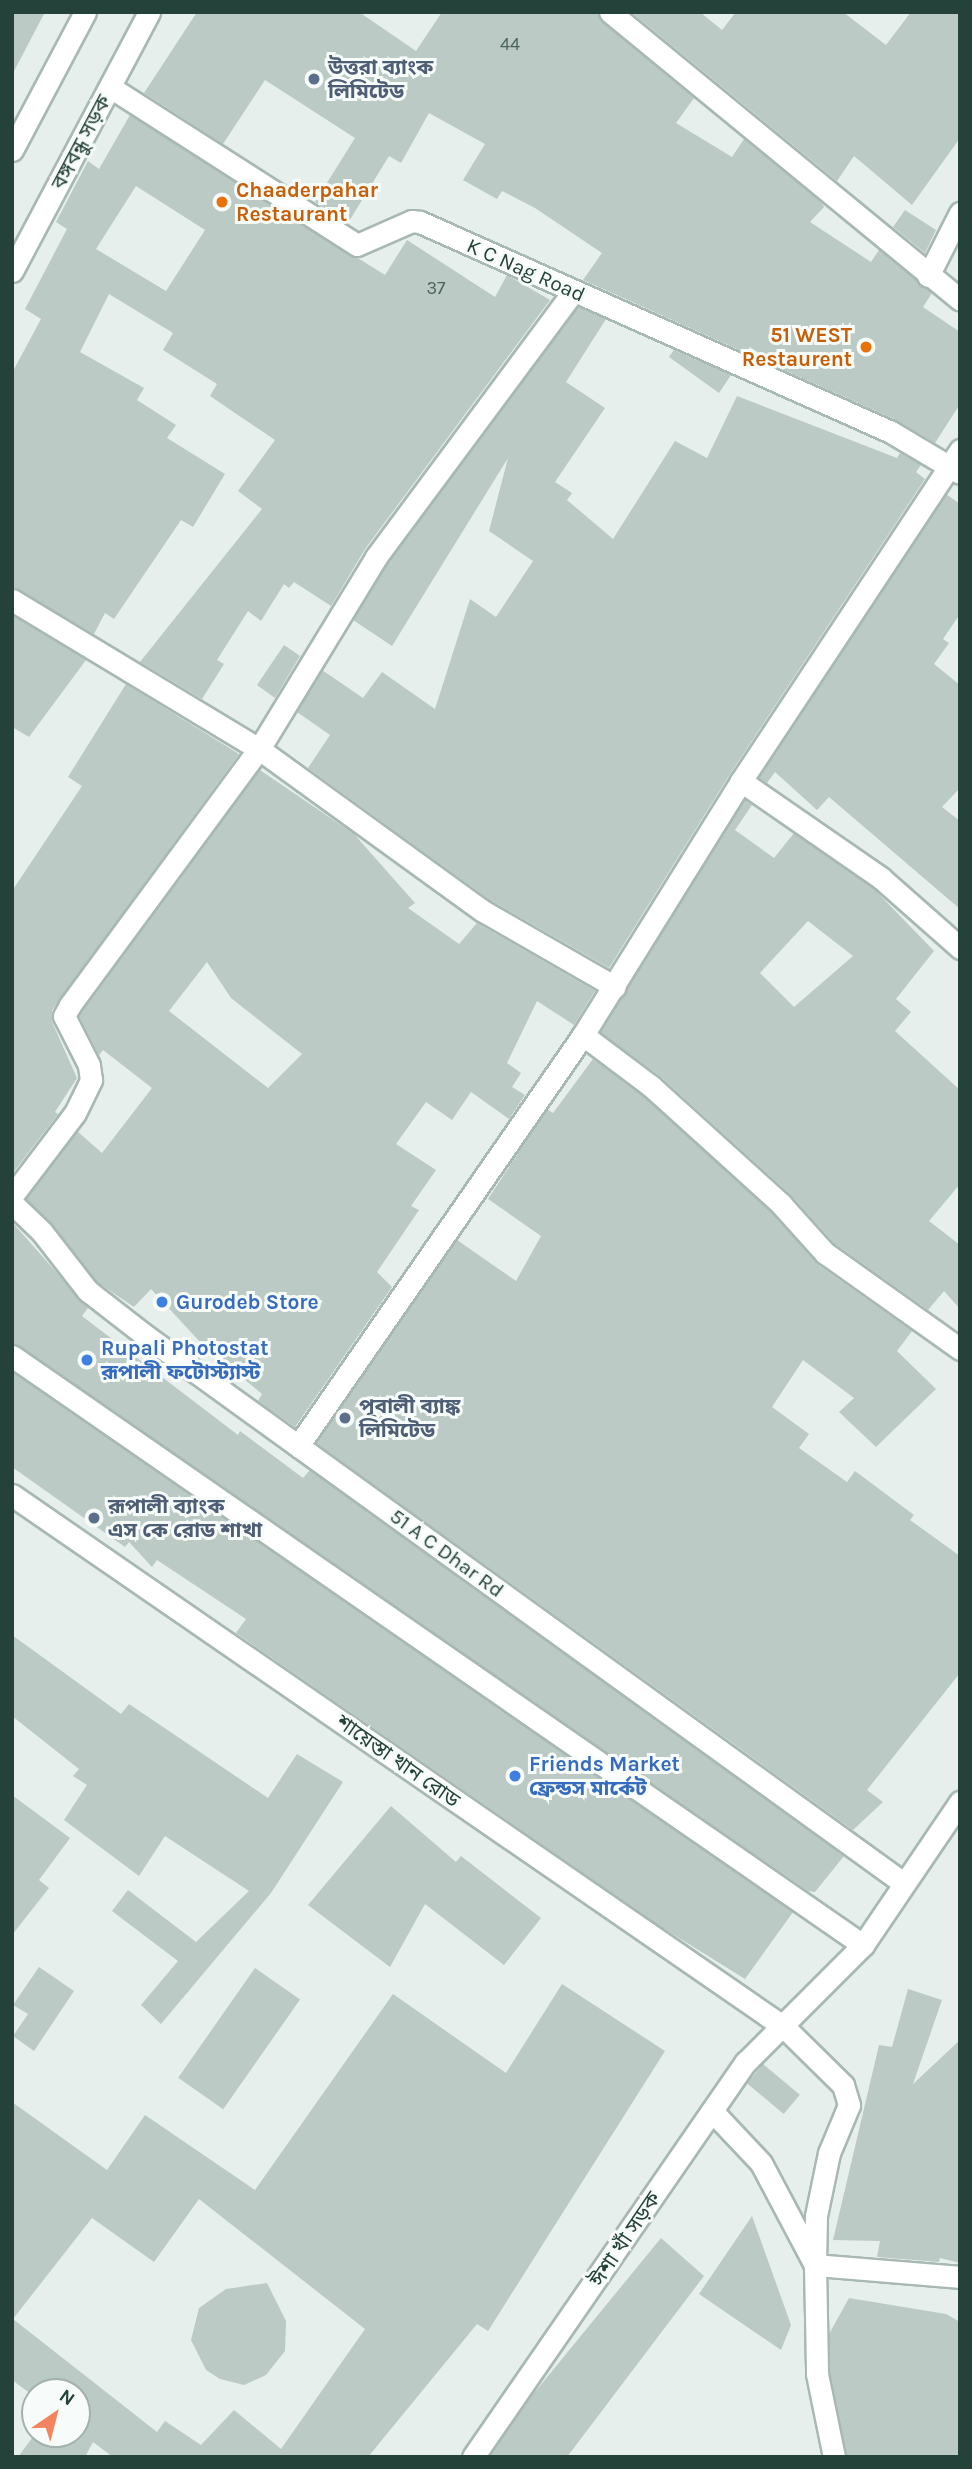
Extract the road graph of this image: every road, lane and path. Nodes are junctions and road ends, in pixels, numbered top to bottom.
1 (85, 12) edge
2 (149, 12) edge
3 (610, 12) edge
4 (110, 87) junction
5 (12, 150) edge
6 (960, 213) edge
7 (12, 271) edge
8 (928, 276) junction
9 (573, 292) junction
10 (960, 299) edge
11 (956, 463) edge
12 (12, 600) edge
13 (259, 749) junction
14 (741, 781) junction
15 (960, 948) edge
16 (615, 987) junction
17 (583, 1035) junction
18 (12, 1196) edge
19 (12, 1203) edge
20 (960, 1349) edge
21 (12, 1356) edge
22 (298, 1446) junction
23 (12, 1495) edge
24 (960, 1802) edge
25 (902, 1882) junction
26 (863, 1945) junction
27 (784, 2027) junction
28 (712, 2112) junction
29 (815, 2266) junction
30 (960, 2277) edge
31 (473, 2457) edge
32 (834, 2457) edge

1 - 5 street
2 - 4 street, বঙ্গবন্ধু সড়ক
3 - 8 street
4 - 7 street, বঙ্গবন্ধু সড়ক
4 - 9 street, K C Nag Road
6 - 8 street
8 - 10 street
9 - 11 street, K C Nag Road
9 - 13 street
11 - 14 street
12 - 13 street
13 - 16 street
13 - 18 street
14 - 15 street
14 - 16 street
16 - 17 street
17 - 20 street
17 - 22 street
19 - 22 street, 51 A C Dhar Rd
21 - 26 street
22 - 25 street, 51 A C Dhar Rd
23 - 27 street, শায়েস্তা খান রোড
24 - 25 street, ঈশা খাঁ সড়ক
25 - 26 street, ঈশা খাঁ সড়ক
26 - 27 street, ঈশা খাঁ সড়ক
27 - 28 street, ঈশা খাঁ সড়ক
27 - 29 street, শায়েস্তা খান রোড
28 - 29 street
28 - 31 street, ঈশা খাঁ সড়ক
29 - 30 street
29 - 32 street, শায়েস্তা খান রোড

